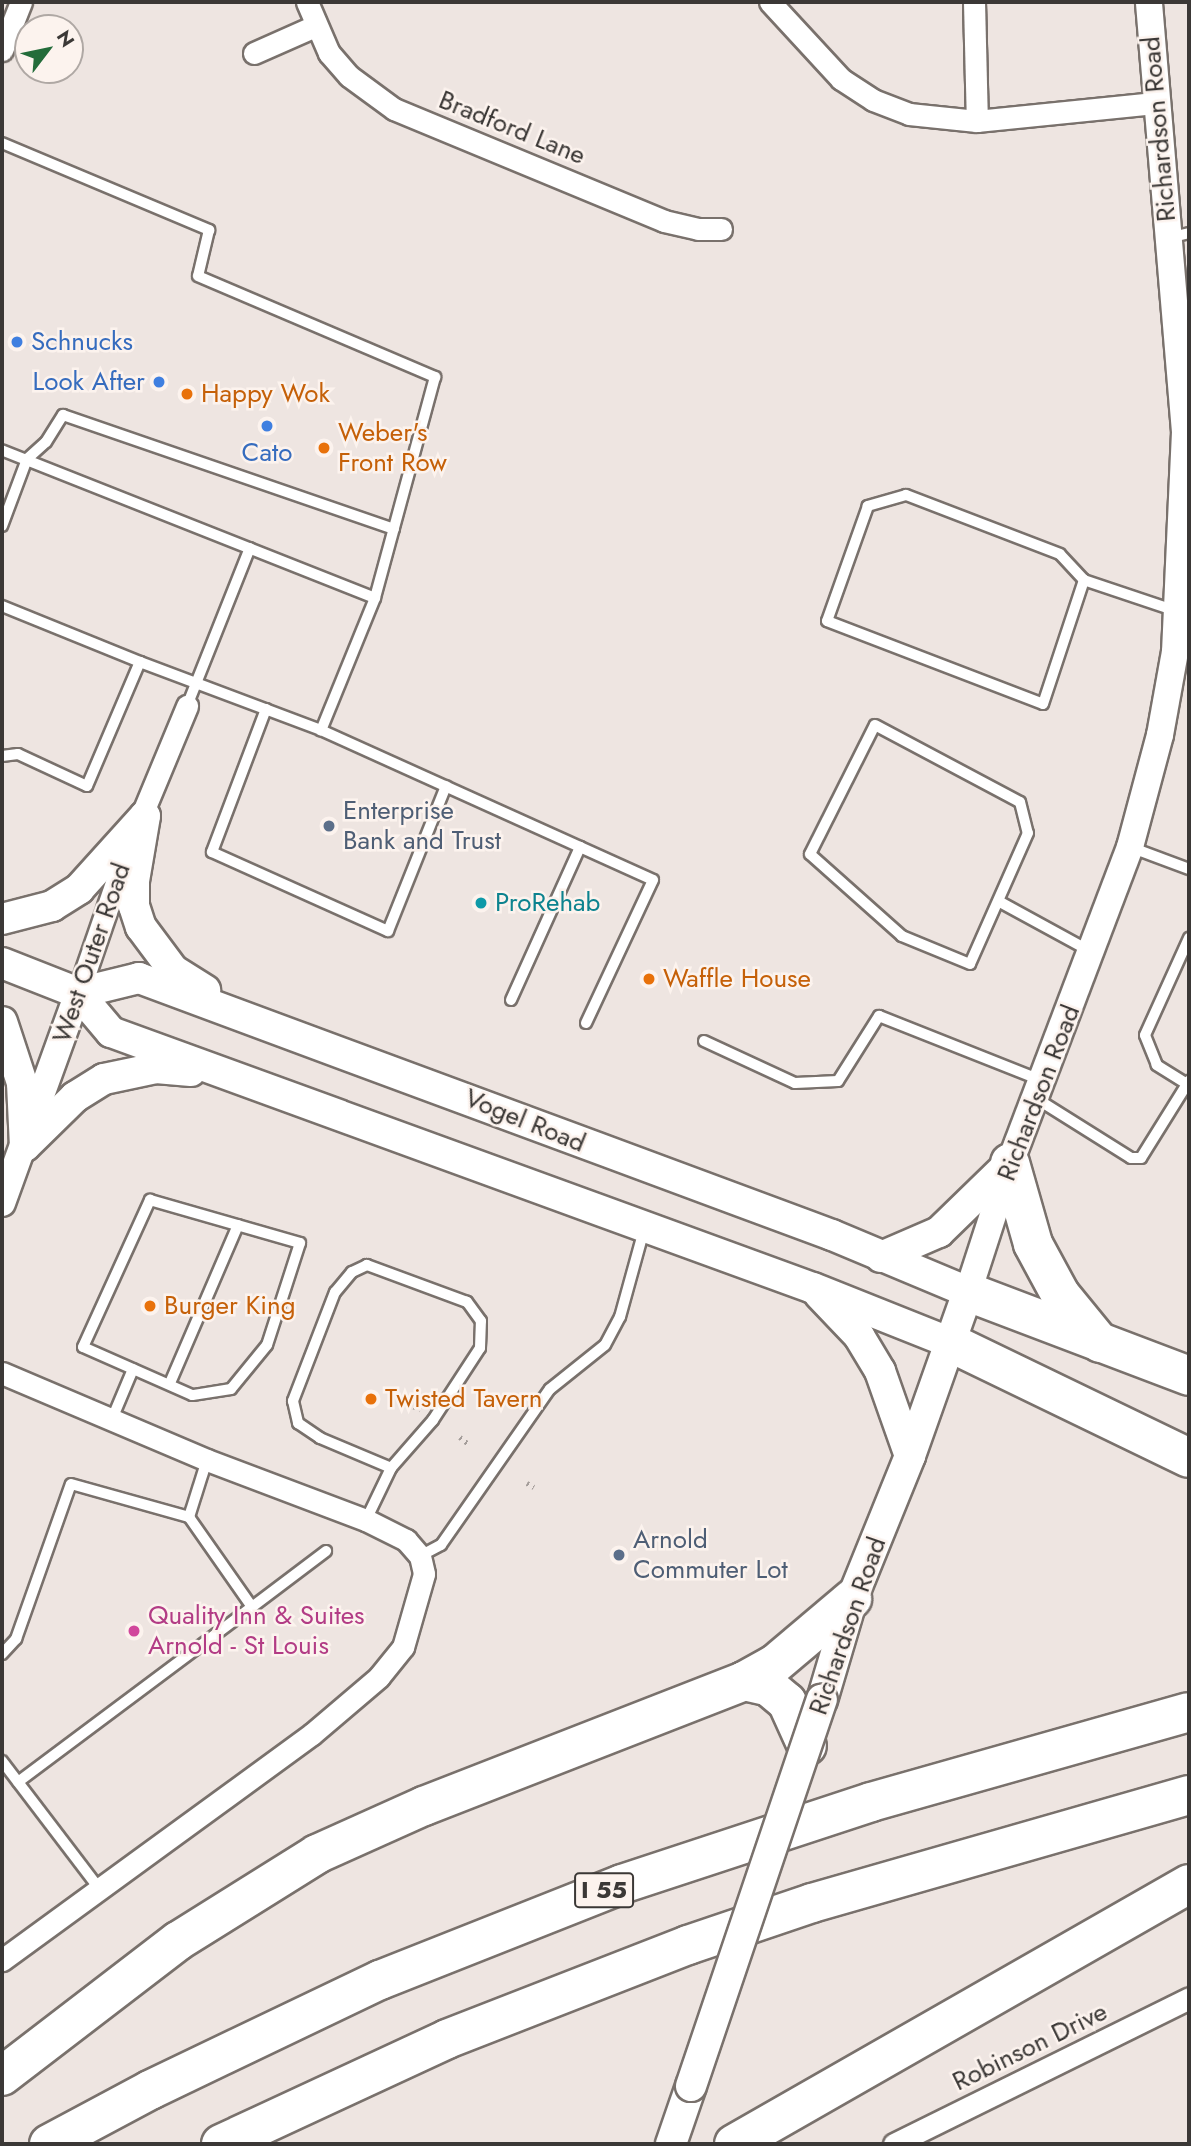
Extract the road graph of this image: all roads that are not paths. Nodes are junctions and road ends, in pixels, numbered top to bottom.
1 (21, 2) edge
2 (307, 2) edge
3 (770, 2) edge
4 (974, 2) edge
5 (1149, 2) edge
6 (315, 26) junction
7 (2, 51) edge
8 (254, 53) dead end
9 (1154, 103) junction
10 (977, 121) junction
11 (2, 143) edge
12 (721, 229) dead end
13 (1178, 236) edge
14 (2, 450) edge
15 (27, 459) junction
16 (2, 526) edge
17 (394, 529) junction
18 (250, 548) junction
19 (1084, 580) junction
20 (375, 598) junction
21 (2, 606) edge
22 (1184, 613) edge
23 (140, 662) junction
24 (198, 684) junction
25 (187, 706) joint
26 (266, 709) junction
27 (321, 730) junction
28 (2, 756) edge
29 (446, 786) junction
30 (145, 816) junction
31 (580, 847) junction
32 (1130, 847) junction
33 (1189, 869) edge
34 (1000, 902) junction
35 (2, 919) edge
36 (1189, 938) edge
37 (1093, 952) junction
38 (2, 963) edge
39 (78, 993) junction
40 (511, 1000) dead end
41 (252, 1019) junction
42 (2, 1022) edge
43 (586, 1023) dead end
44 (704, 1041) dead end
45 (228, 1075) junction
46 (1188, 1082) edge
47 (1040, 1090) junction
48 (25, 1146) junction
49 (1010, 1163) junction
50 (2, 1203) edge
51 (237, 1225) junction
52 (645, 1229) junction
53 (881, 1257) junction
54 (813, 1287) junction
55 (968, 1292) junction
56 (951, 1343) junction
57 (1104, 1347) junction
58 (134, 1369) junction
59 (2, 1373) edge
60 (1189, 1376) edge
61 (170, 1383) junction
62 (112, 1419) junction
63 (910, 1456) junction
64 (1189, 1458) edge
65 (207, 1460) junction
66 (391, 1468) junction
67 (189, 1517) junction
68 (366, 1520) junction
69 (326, 1551) dead end
70 (420, 1556) junction
71 (852, 1599) junction
72 (252, 1607) junction
73 (2, 1654) edge
74 (744, 1681) junction
75 (808, 1705) junction
76 (1189, 1712) edge
77 (807, 1746) joint
78 (2, 1760) edge
79 (18, 1782) junction
80 (1189, 1795) edge
81 (1189, 1884) edge
82 (101, 1891) junction
83 (2, 1960) edge
84 (1189, 1998) edge
85 (2, 2076) edge
86 (49, 2144) edge
87 (221, 2144) edge
88 (671, 2144) edge
89 (734, 2144) edge
90 (894, 2144) edge

1 - 7 street
2 - 6 street, Bradford Lane
3 - 10 street
4 - 10 street
5 - 9 street, Richardson Road
6 - 8 street
6 - 12 street, Bradford Lane
9 - 10 street
9 - 13 street, Richardson Road
11 - 17 lane
13 - 22 street, Richardson Road
14 - 15 lane
15 - 16 lane
15 - 17 lane
15 - 18 lane
17 - 20 lane
18 - 20 lane
18 - 24 lane
19 - 19 lane
19 - 22 lane
20 - 27 lane
21 - 23 lane
22 - 32 street, Richardson Road
23 - 24 lane
23 - 28 lane
24 - 25 lane
24 - 26 lane
25 - 30 street, West Outer Road
26 - 27 lane
26 - 29 lane
27 - 29 lane
29 - 31 lane
30 - 35 main road
30 - 39 street, West Outer Road
30 - 41 main road
31 - 40 lane
31 - 43 lane
32 - 33 lane
32 - 37 street, Richardson Road
34 - 34 lane
34 - 37 lane
36 - 46 lane
37 - 47 street, Richardson Road
38 - 39 main road
39 - 41 main road, Vogel Road
39 - 45 main road
39 - 48 street, West Outer Road
41 - 53 main road, Vogel Road
42 - 48 main road
44 - 47 lane
45 - 48 main road
45 - 52 main road
46 - 47 lane
47 - 49 street, Richardson Road
48 - 50 street, West Outer Road
49 - 53 main road
49 - 55 street, Richardson Road
49 - 57 highway
51 - 58 lane
51 - 61 lane
51 - 61 lane
52 - 54 main road
52 - 70 lane
53 - 55 main road, Vogel Road
54 - 56 main road
54 - 63 main road
55 - 56 main road, Richardson Road
55 - 57 highway
56 - 63 main road, Richardson Road
56 - 64 highway
57 - 60 highway
58 - 61 lane
58 - 62 lane
59 - 62 street
62 - 65 street
63 - 71 main road, Richardson Road
65 - 67 lane
65 - 68 street
66 - 66 lane
66 - 68 lane
67 - 72 lane
67 - 73 lane
68 - 70 street
69 - 72 lane
70 - 82 street
71 - 74 highway
71 - 75 main road, Richardson Road
72 - 79 lane
74 - 75 highway
74 - 85 highway
75 - 77 highway
76 - 86 highway, I 55
77 - 88 main road, Richardson Road, bridge
78 - 79 lane
79 - 82 lane
80 - 87 highway
81 - 89 highway
82 - 83 street
84 - 90 street, Robinson Drive

